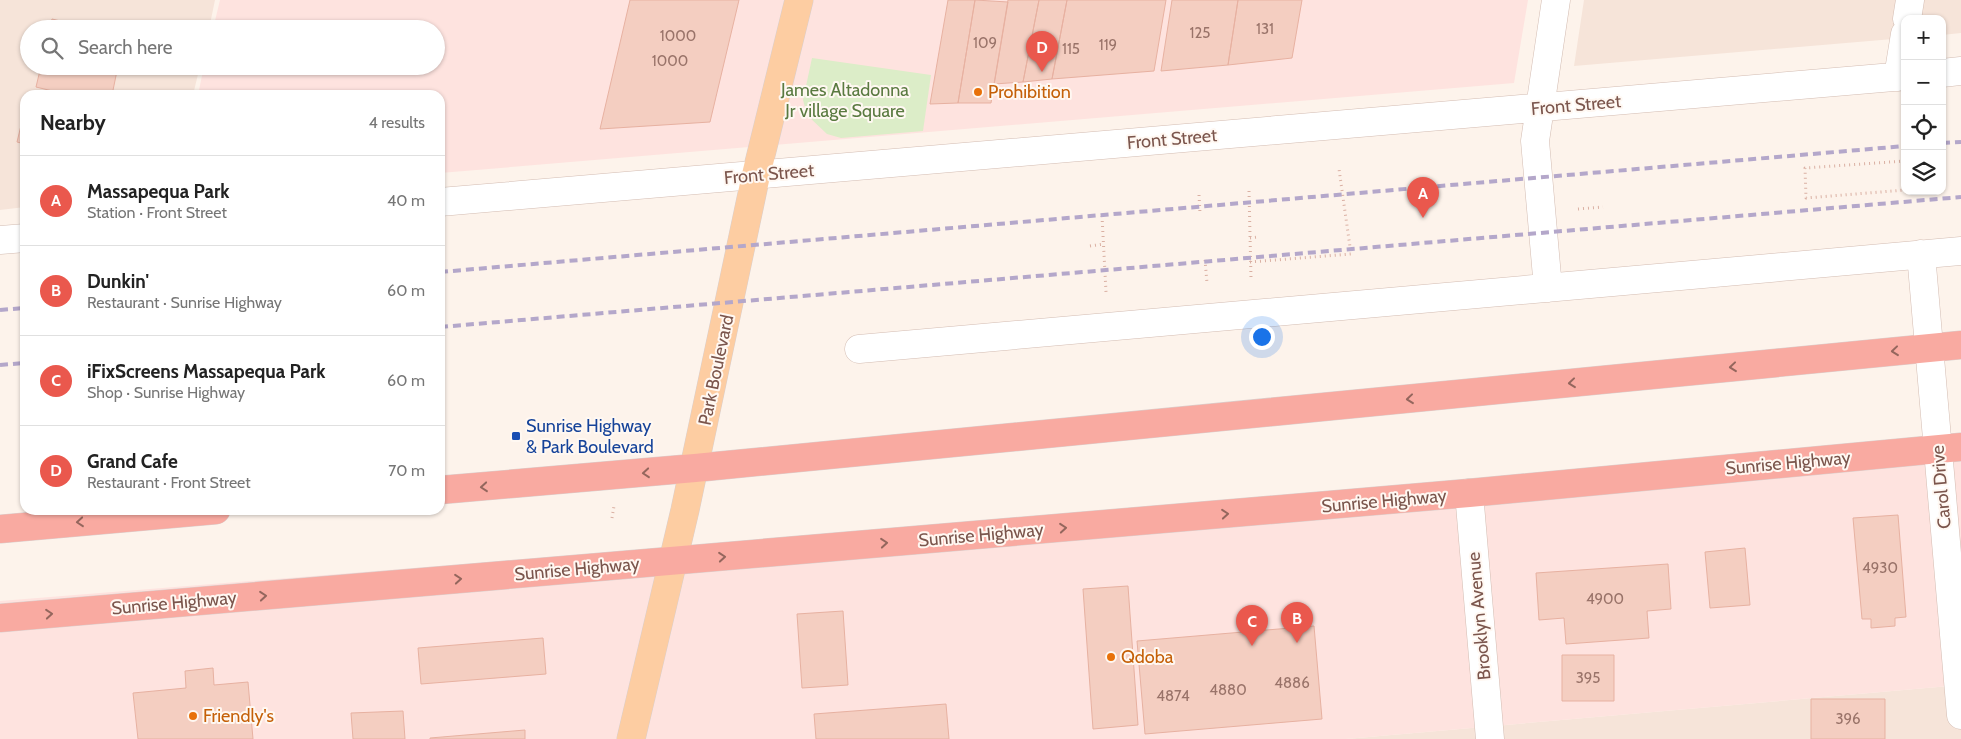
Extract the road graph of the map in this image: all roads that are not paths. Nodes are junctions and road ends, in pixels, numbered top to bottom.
1 (799, 0) edge
2 (1556, 0) edge
3 (1910, 0) edge
4 (1908, 15) edge
5 (1961, 71) edge
6 (1946, 73) edge
7 (1901, 76) edge
8 (1540, 108) junction
9 (756, 175) junction
10 (445, 202) edge
11 (20, 238) edge
12 (0, 240) edge
13 (1961, 251) edge
14 (1921, 254) junction
15 (1548, 288) junction
16 (1961, 345) edge
17 (859, 348) dead end
18 (1930, 348) junction
19 (1950, 448) edge
20 (694, 468) junction
21 (445, 490) edge
22 (1469, 493) junction
23 (159, 515) edge
24 (0, 529) edge
25 (673, 561) junction
26 (0, 618) edge
27 (1961, 715) edge
28 (631, 739) edge
29 (1490, 739) edge

1 - 9 main road, Park Boulevard
2 - 8 street
3 - 4 street
5 - 6 street
7 - 8 street, Front Street
8 - 9 street, Front Street
8 - 15 street
9 - 10 street, Front Street
9 - 20 main road, Park Boulevard
11 - 12 street
13 - 14 street
14 - 15 street
14 - 18 street, Carol Drive
15 - 17 street
16 - 18 highway
18 - 19 street, Carol Drive
18 -> 20 highway
19 - 22 highway, Sunrise Highway
19 - 27 street, Carol Drive
20 -> 21 highway
20 - 25 main road, Park Boulevard
25 -> 22 highway, Sunrise Highway
22 - 29 street, Brooklyn Avenue
23 -> 24 highway
26 -> 25 highway, Sunrise Highway
25 - 28 main road, Park Boulevard

